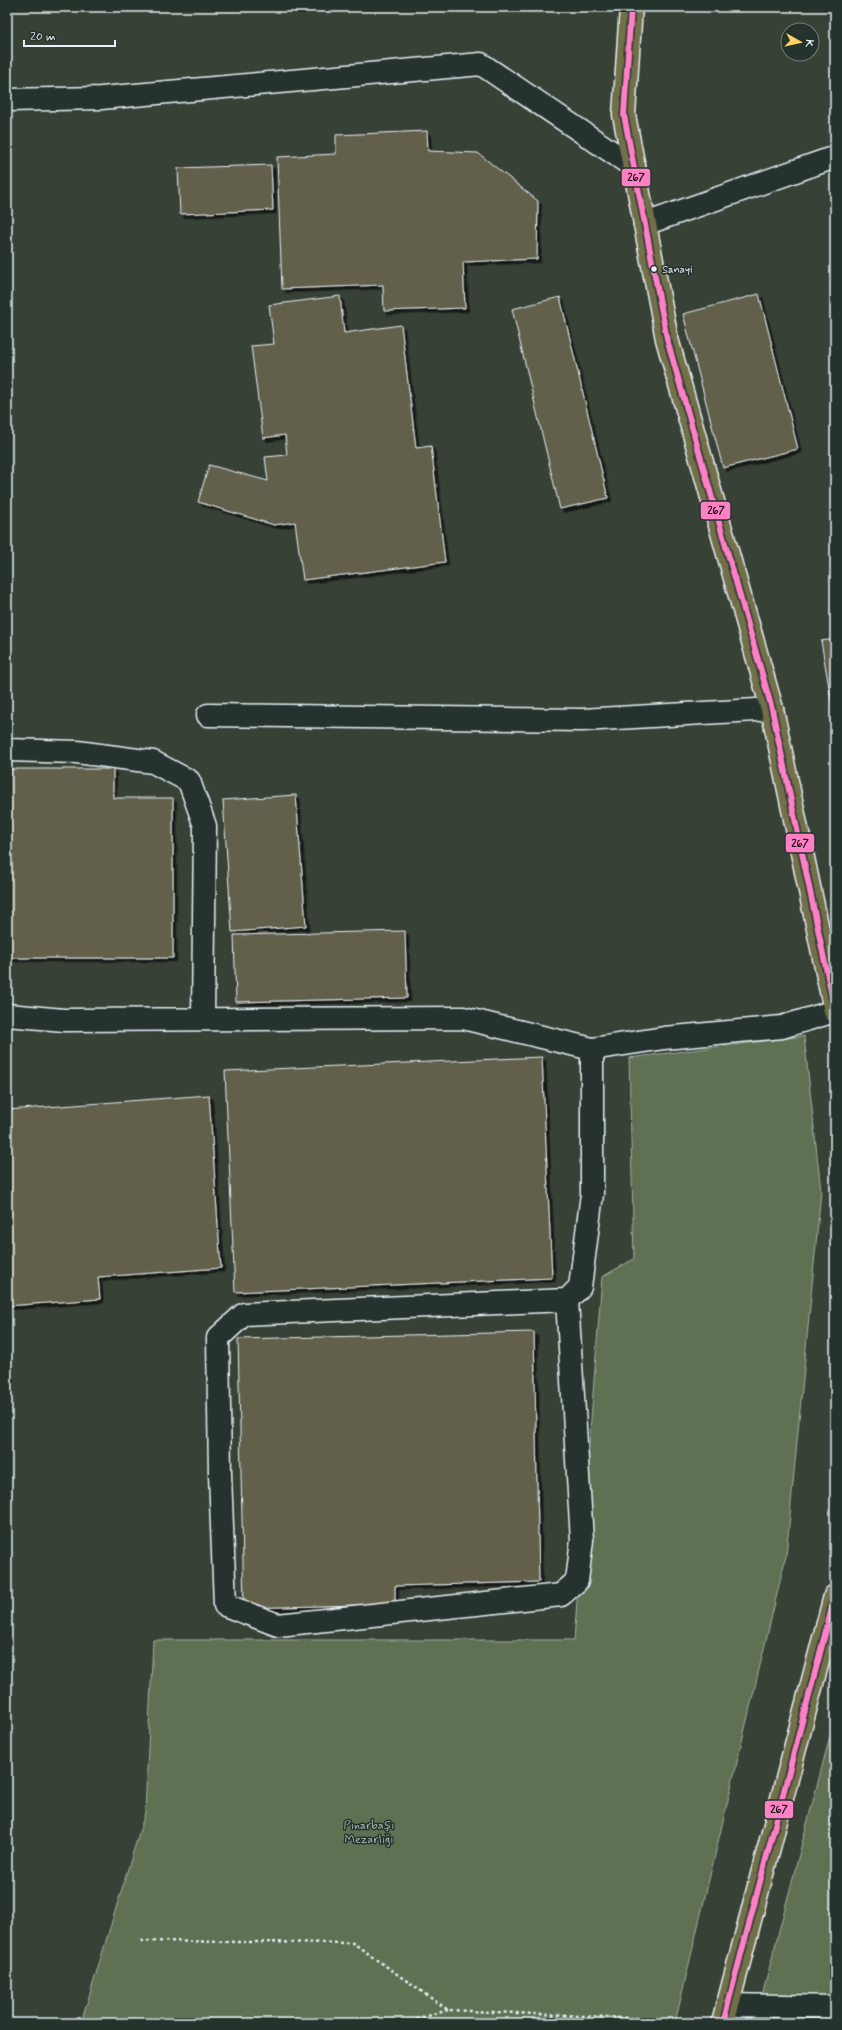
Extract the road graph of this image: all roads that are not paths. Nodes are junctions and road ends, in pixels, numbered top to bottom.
1 (631, 7) edge
2 (7, 100) edge
3 (835, 157) edge
4 (634, 167) junction
5 (645, 224) junction
6 (772, 709) junction
7 (208, 715) dead end
8 (7, 750) edge
9 (834, 1002) edge
10 (7, 1015) edge
11 (203, 1018) junction
12 (592, 1049) junction
13 (567, 1300) junction
14 (835, 1596) edge
15 (835, 2007) edge
16 (724, 2016) edge

1 - 4 main road
2 - 4 street
3 - 5 street
4 - 5 main road
5 - 6 main road
6 - 7 street
6 - 9 main road
8 - 11 street
9 - 12 street
10 - 11 street
11 - 12 street
12 - 13 street
13 - 13 street
14 - 16 main road
15 - 16 street

